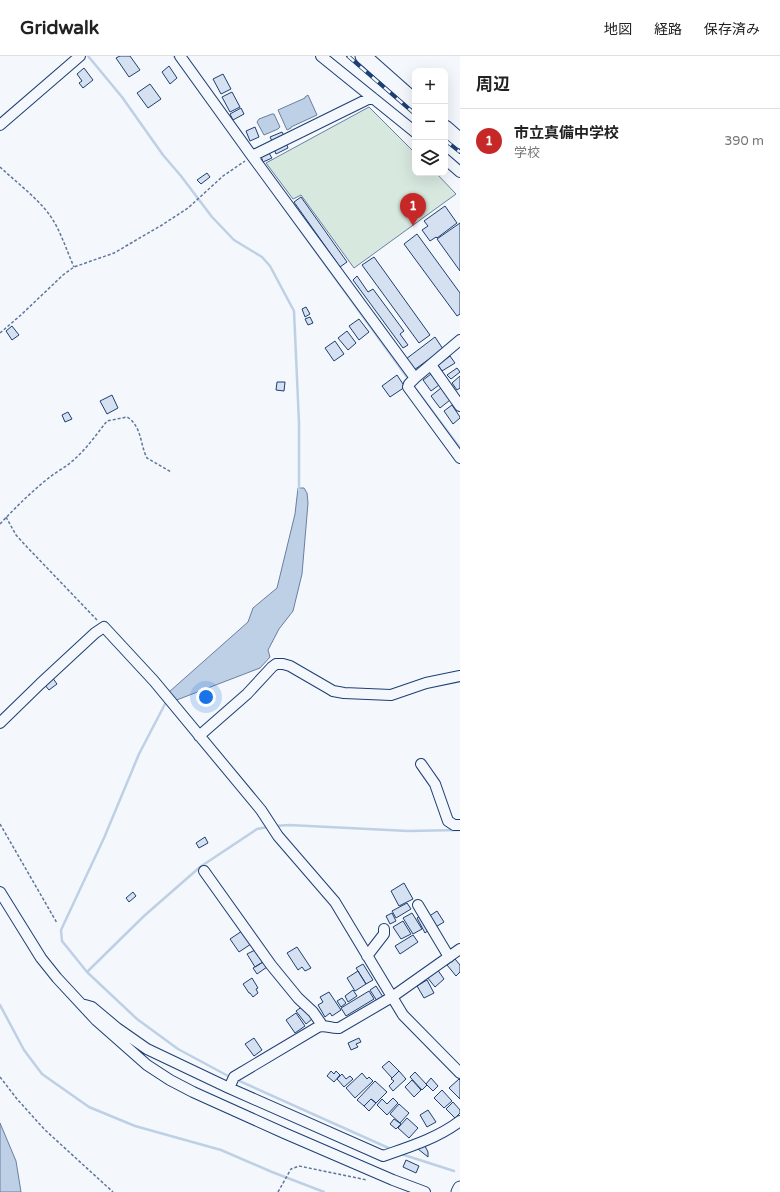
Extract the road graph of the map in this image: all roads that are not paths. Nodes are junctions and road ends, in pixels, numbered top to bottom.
1 (80, 56) edge
2 (180, 56) edge
3 (321, 56) edge
4 (362, 56) edge
5 (372, 97) junction
6 (412, 99) edge
7 (0, 126) edge
8 (412, 130) edge
9 (448, 131) edge
10 (460, 141) edge
11 (249, 158) junction
12 (448, 162) edge
13 (460, 172) edge
14 (460, 340) edge
15 (433, 368) junction
16 (413, 381) junction
17 (460, 406) edge
18 (460, 458) edge
19 (460, 676) edge
20 (0, 723) edge
21 (199, 736) junction
22 (421, 764) dead end
23 (460, 825) edge
24 (204, 871) dead end
25 (0, 892) edge
26 (418, 905) dead end
27 (384, 929) dead end
28 (460, 950) edge
29 (367, 956) junction
30 (449, 957) junction
31 (392, 997) junction
32 (80, 1003) junction
33 (322, 1025) junction
34 (460, 1073) edge
35 (231, 1083) junction
36 (460, 1121) edge
37 (460, 1188) edge
38 (425, 1192) edge
39 (458, 1192) edge

1 - 7 street
2 - 11 street
3 - 5 street
4 - 6 highway
5 - 8 street
5 - 11 street
9 - 10 highway
11 - 16 street
12 - 13 street
14 - 15 street
15 - 16 street
15 - 17 street
16 - 18 street
19 - 21 street
20 - 21 street
21 - 29 street
22 - 23 street
24 - 33 street
25 - 32 street
26 - 30 street
27 - 29 street
28 - 30 street
29 - 31 street
30 - 31 street
31 - 33 street
31 - 34 street
32 - 35 street
32 - 38 street
33 - 35 street
35 - 36 street
37 - 39 main road

